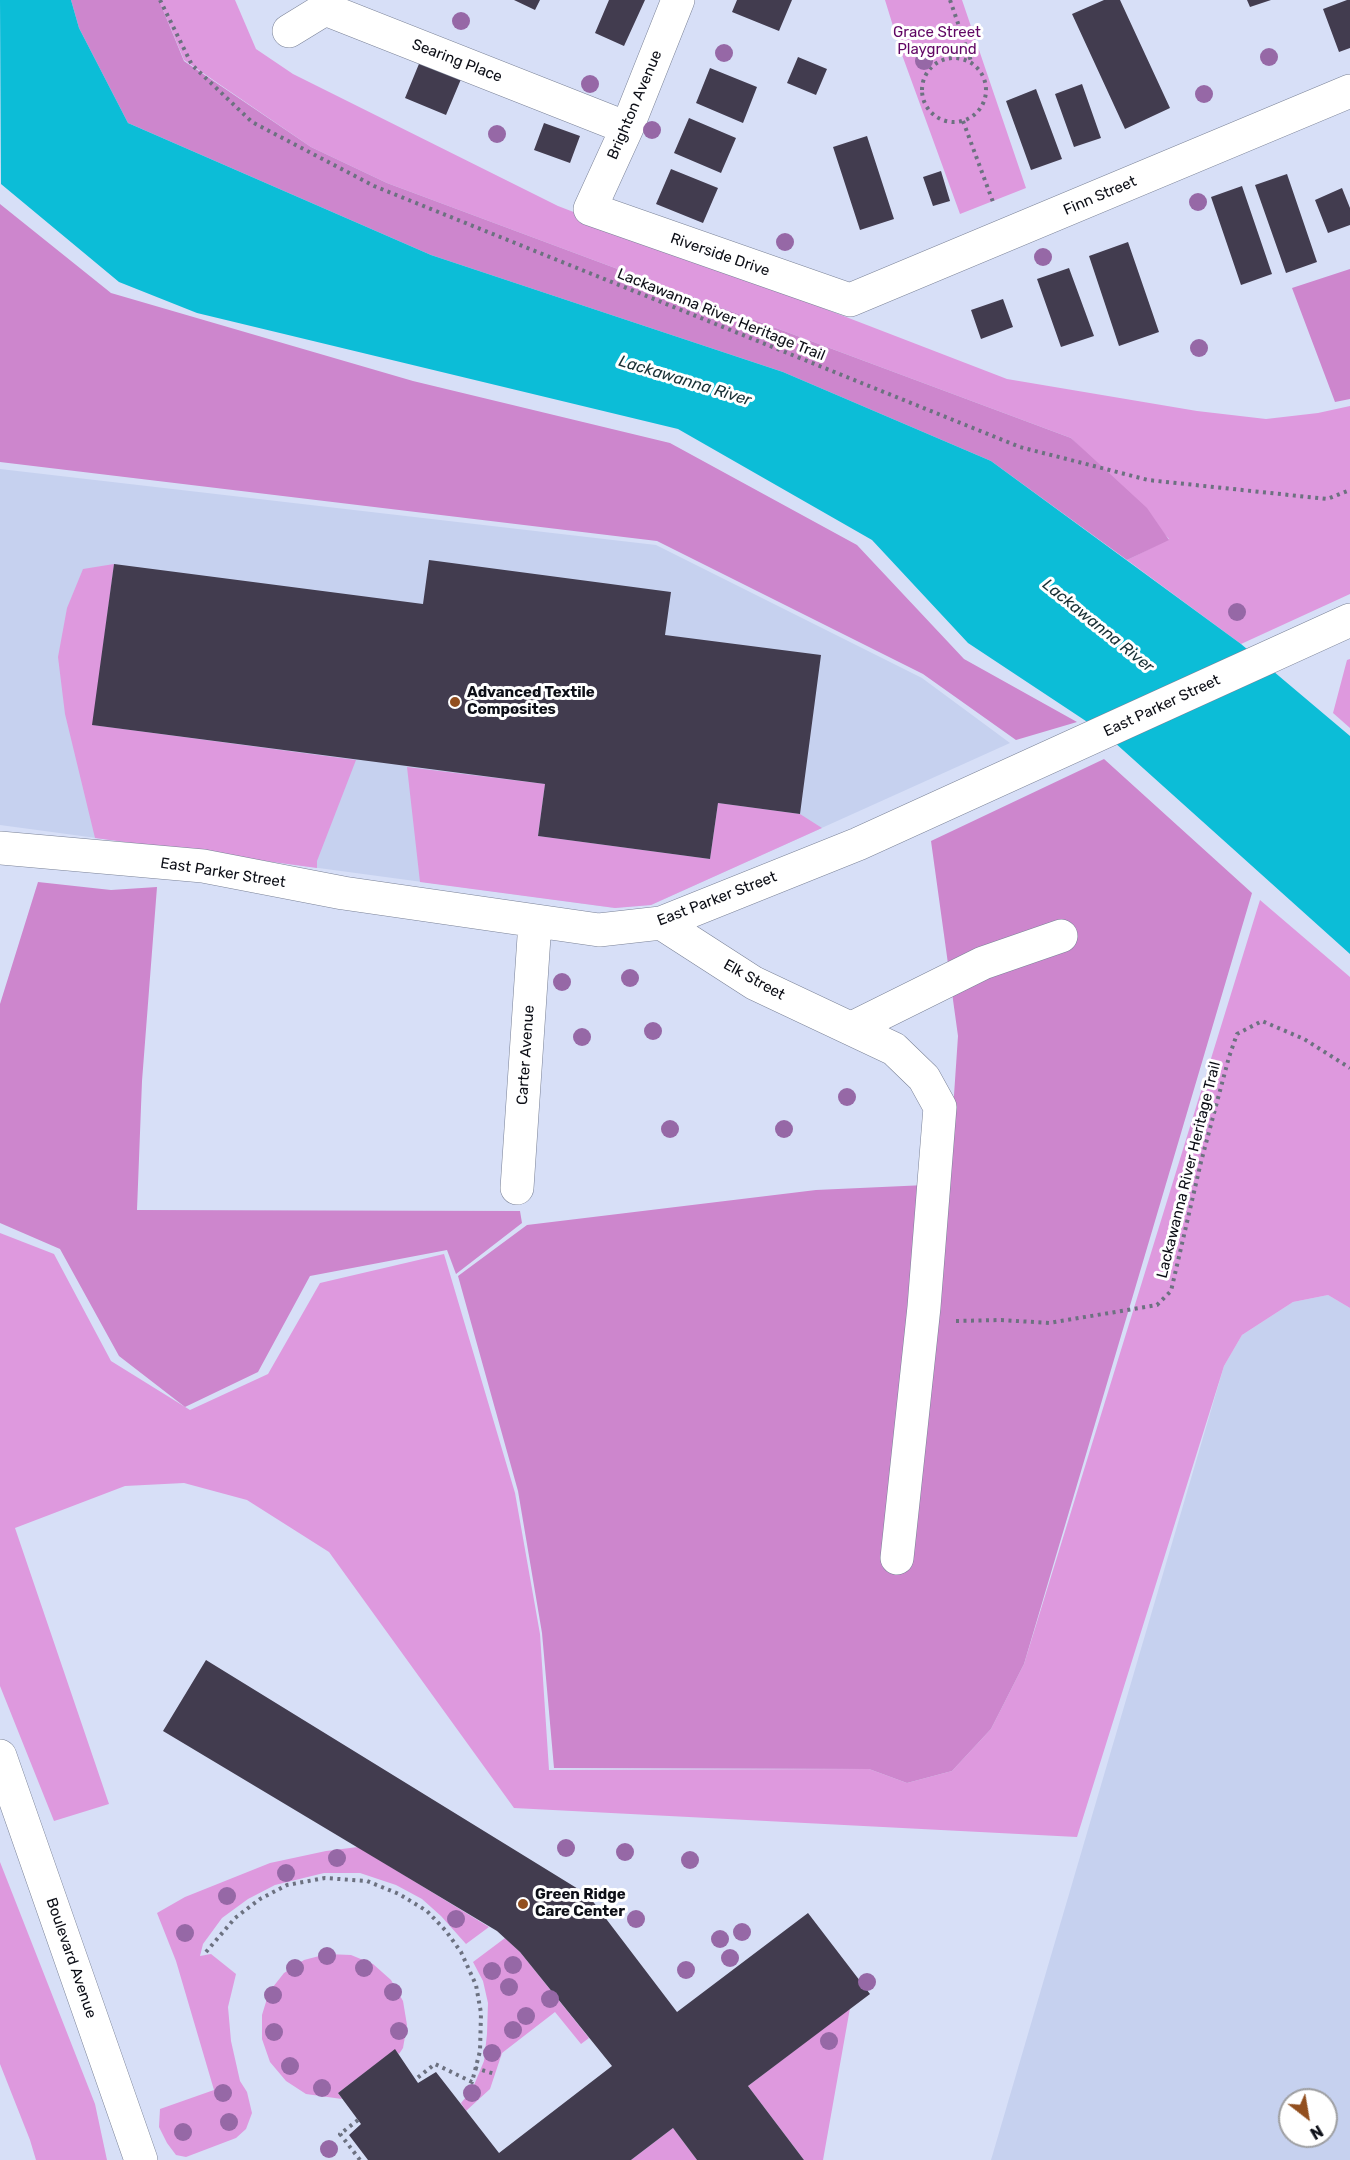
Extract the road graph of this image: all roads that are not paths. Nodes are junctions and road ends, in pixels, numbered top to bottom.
1 (678, 0) edge
2 (289, 31) dead end
3 (1350, 91) edge
4 (627, 128) junction
5 (590, 209) joint
6 (849, 300) joint
7 (1340, 624) edge
8 (0, 848) edge
9 (535, 922) junction
10 (661, 923) junction
11 (1061, 936) dead end
12 (852, 1028) junction
13 (517, 1188) dead end
14 (897, 1558) dead end
15 (0, 1756) edge
16 (141, 2160) edge

1 - 4 street, Brighton Avenue
2 - 4 street, Searing Place
3 - 6 street, Finn Street
4 - 5 street, Brighton Avenue
5 - 6 street, Riverside Drive
7 - 10 street, East Parker Street
8 - 9 street, East Parker Street
9 - 10 street, East Parker Street
9 - 13 street, Carter Avenue
10 - 12 street, Elk Street
11 - 12 street
12 - 14 street, Elk Street
15 - 16 street, Boulevard Avenue

